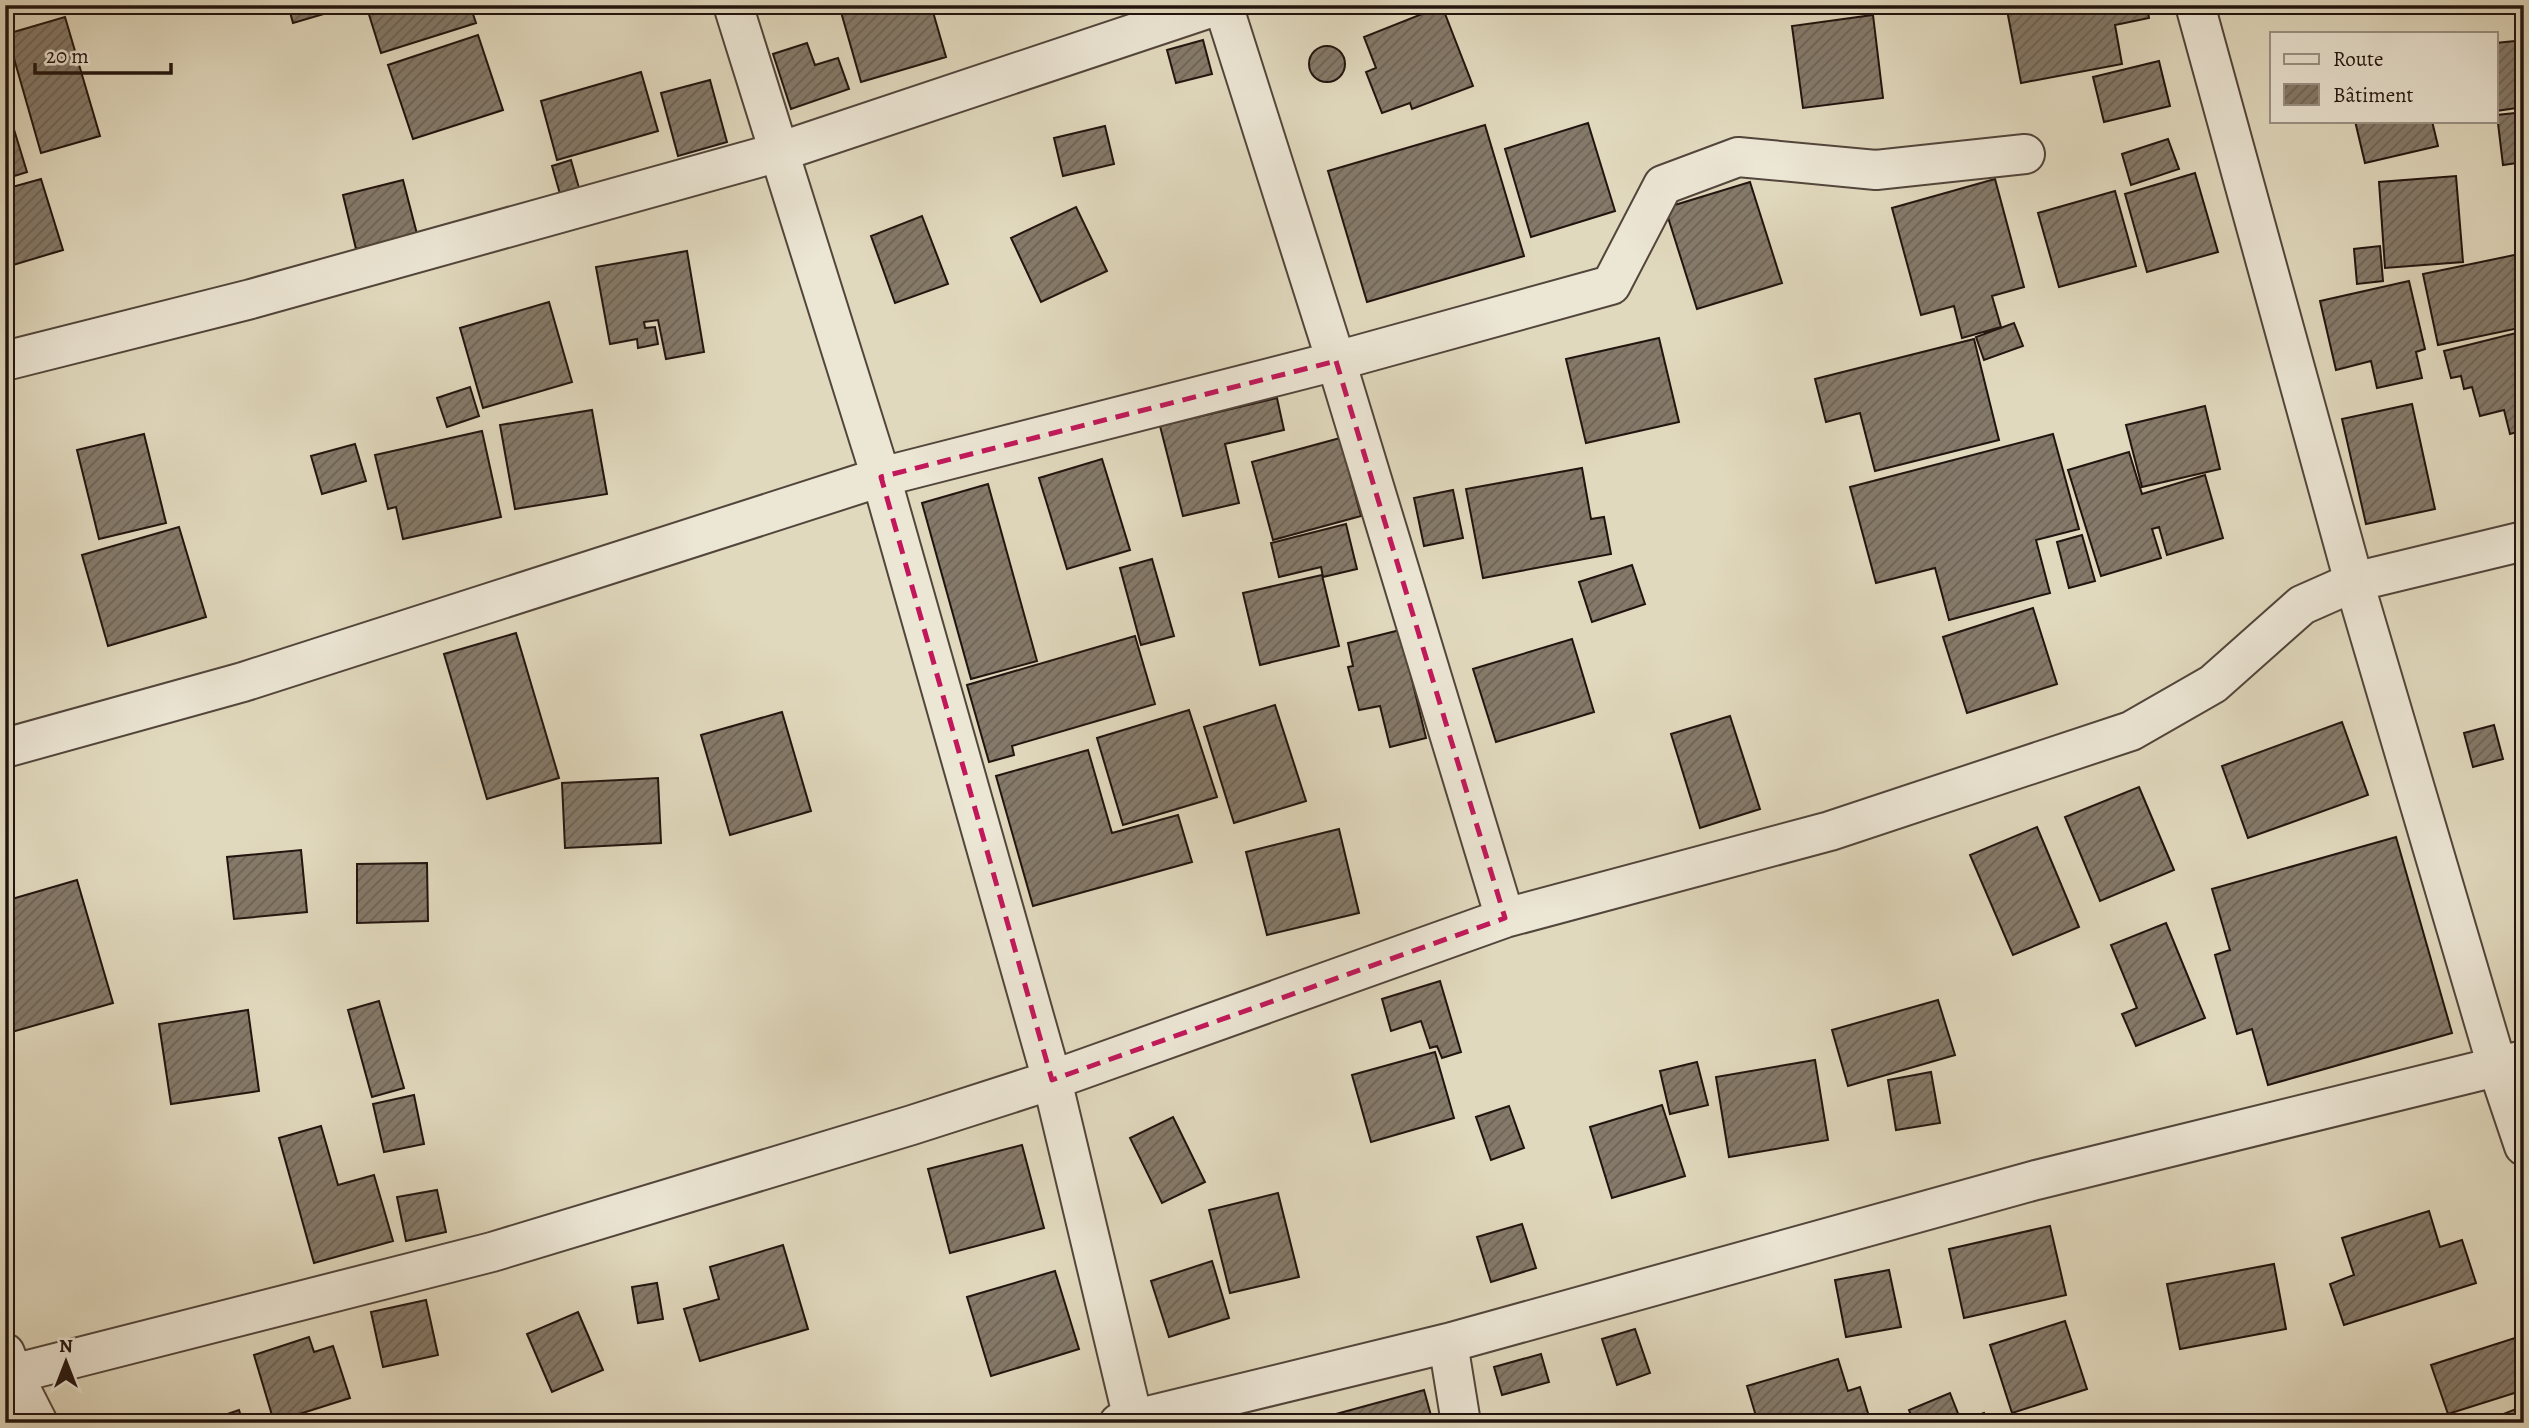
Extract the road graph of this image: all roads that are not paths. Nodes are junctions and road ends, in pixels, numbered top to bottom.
1 (733, 5) edge
2 (1221, 5) edge
3 (2195, 5) edge
4 (779, 152) junction
5 (2025, 154) dead end
6 (5, 360) edge
7 (1336, 361) junction
8 (881, 477) junction
9 (2524, 541) edge
10 (2354, 582) junction
11 (5, 748) edge
12 (1504, 918) junction
13 (2511, 1063) edge
14 (1052, 1080) junction
15 (2524, 1146) edge
16 (1448, 1343) junction
17 (8, 1368) edge
18 (1126, 1421) edge
19 (38, 1423) edge
20 (1461, 1423) edge

1 - 4 street
2 - 4 street
2 - 7 street
3 - 10 street
4 - 6 street
4 - 8 street
5 - 7 street
7 - 8 street
7 - 12 street
8 - 11 street
8 - 14 street
9 - 10 street
10 - 12 street
10 - 13 street
12 - 14 street
13 - 15 street
13 - 16 street
14 - 17 street
14 - 18 street
16 - 18 street
16 - 20 street
17 - 19 street

